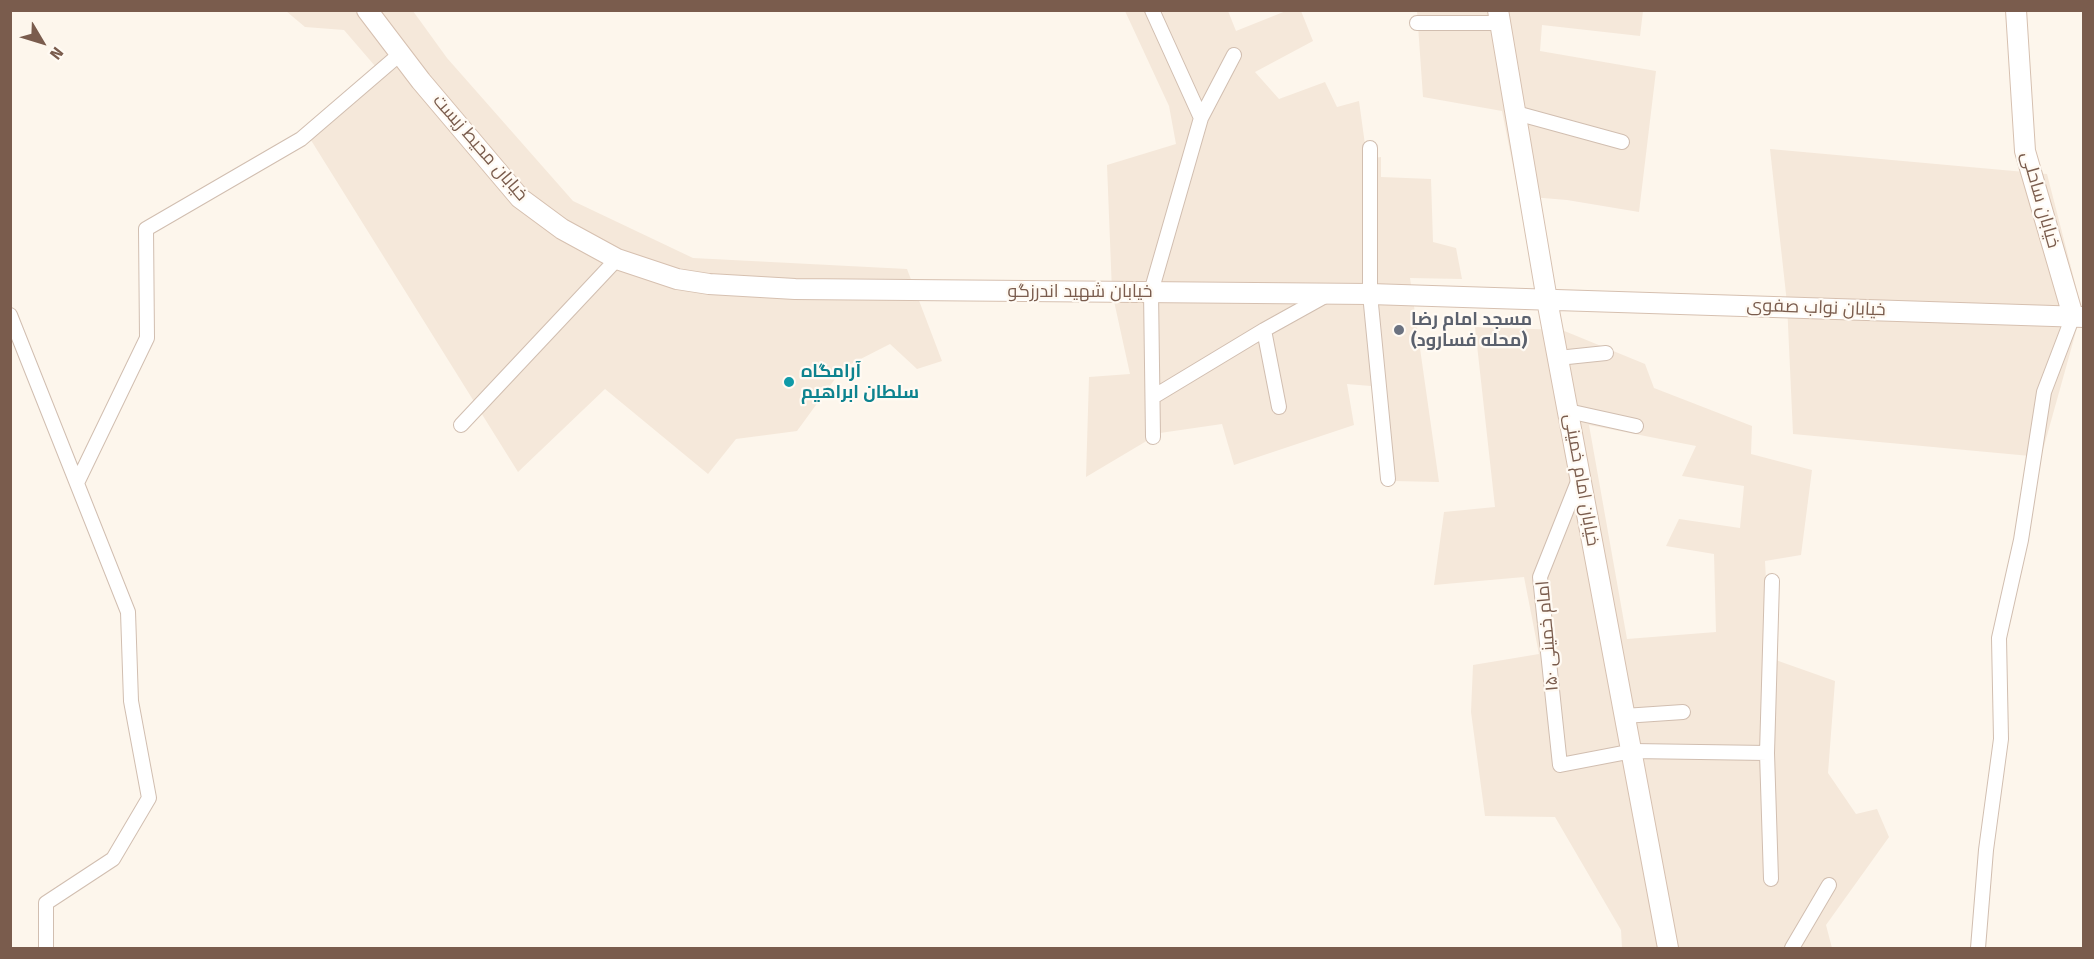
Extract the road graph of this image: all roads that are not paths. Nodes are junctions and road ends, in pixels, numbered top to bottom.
1 (367, 10) edge
2 (1152, 10) edge
3 (2016, 10) edge
4 (1500, 17) edge
5 (1417, 23) dead end
6 (400, 54) junction
7 (1234, 55) dead end
8 (1516, 113) junction
9 (1201, 118) junction
10 (1622, 142) dead end
11 (1370, 148) dead end
12 (617, 259) junction
13 (1151, 292) junction
14 (1329, 294) junction
15 (1370, 294) junction
16 (1548, 300) junction
17 (10, 315) edge
18 (2078, 316) edge
19 (1264, 330) junction
20 (1606, 353) dead end
21 (1558, 358) junction
22 (1153, 397) junction
23 (1279, 407) dead end
24 (1568, 411) junction
25 (461, 425) dead end
26 (1636, 426) dead end
27 (1153, 436) dead end
28 (1580, 477) junction
29 (1388, 479) dead end
30 (77, 483) junction
31 (1772, 581) dead end
32 (1683, 712) dead end
33 (1624, 716) junction
34 (1633, 751) junction
35 (1767, 753) junction
36 (1771, 879) dead end
37 (1828, 885) dead end
38 (46, 948) edge
39 (1668, 948) edge
40 (1792, 948) edge
41 (1978, 948) edge

1 - 6 street, خیابان محیط زیست
2 - 9 street
3 - 18 street, خیابان ساحلی
4 - 5 street
4 - 8 street, خیابان امام خمینی
6 - 12 street, خیابان محیط زیست
6 - 30 street
7 - 9 street
8 - 10 street
8 - 16 street, خیابان امام خمینی
9 - 13 street
11 - 15 street
12 - 13 street, خیابان شهید اندرزگو
12 - 25 street
13 - 14 street, خیابان شهید اندرزگو
13 - 22 street
14 - 15 street, خیابان شهید اندرزگو
14 - 19 street
15 - 16 street, خیابان شهید اندرزگو
15 - 29 street
16 - 18 street, خیابان نواب صفوی
16 - 21 street, خیابان امام خمینی
17 - 30 street
18 - 41 street
19 - 22 street
19 - 23 street
20 - 21 street
21 - 24 street, خیابان امام خمینی
22 - 27 street
24 - 26 street
24 - 28 street, خیابان امام خمینی
28 - 33 street, خیابان امام خمینی
28 - 34 street, امام خمینی ۱۵۰
30 - 38 street
31 - 35 street
32 - 33 street
33 - 34 street, خیابان امام خمینی
34 - 35 street
34 - 39 street, خیابان امام خمینی
35 - 36 street
37 - 40 street

